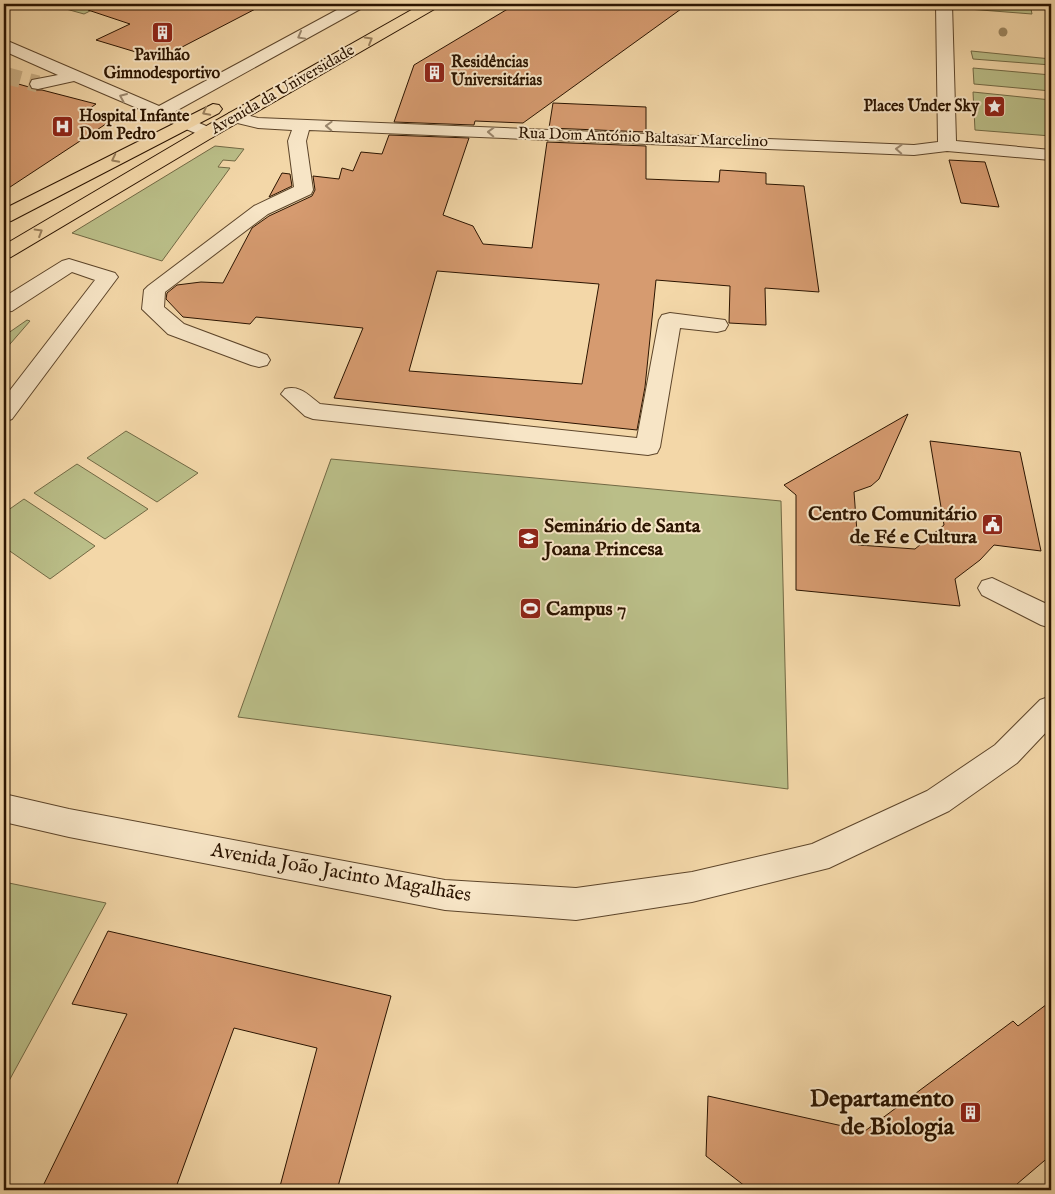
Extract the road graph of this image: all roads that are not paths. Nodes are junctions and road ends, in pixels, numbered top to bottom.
1 (359, 4) edge
2 (402, 4) edge
3 (433, 4) edge
4 (944, 4) edge
5 (377, 18) dead end
6 (4, 45) edge
7 (75, 76) junction
8 (38, 84) tunnel mouth
9 (230, 109) junction
10 (159, 113) junction
11 (184, 124) junction
12 (302, 125) junction
13 (207, 133) junction
14 (947, 146) junction
15 (1051, 155) edge
16 (4, 218) edge
17 (4, 253) edge
18 (4, 306) edge
19 (717, 325) dead end
20 (259, 360) dead end
21 (293, 394) dead end
22 (4, 414) edge
23 (992, 588) dead end
24 (1051, 618) edge
25 (1051, 708) edge
26 (4, 808) edge

1 -> 10 street, Avenida da Universidade
2 - 5 main road
9 -> 3 main road, Avenida da Universidade
4 - 14 street
6 - 7 street
7 - 8 street
10 -> 7 street
9 -> 11 main road, Avenida da Universidade
9 - 12 street, Rua Dom António Baltasar Marcelino
9 - 13 main road, Avenida da Universidade
10 - 11 street
11 - 13 street
11 -> 16 main road, Avenida da Universidade
14 -> 12 street, Rua Dom António Baltasar Marcelino
12 - 20 street
17 -> 13 main road, Avenida da Universidade
14 - 15 street, Rua Dom António Baltasar Marcelino
18 - 22 street
19 - 21 street
23 - 24 street
25 - 26 street, Avenida João Jacinto Magalhães

